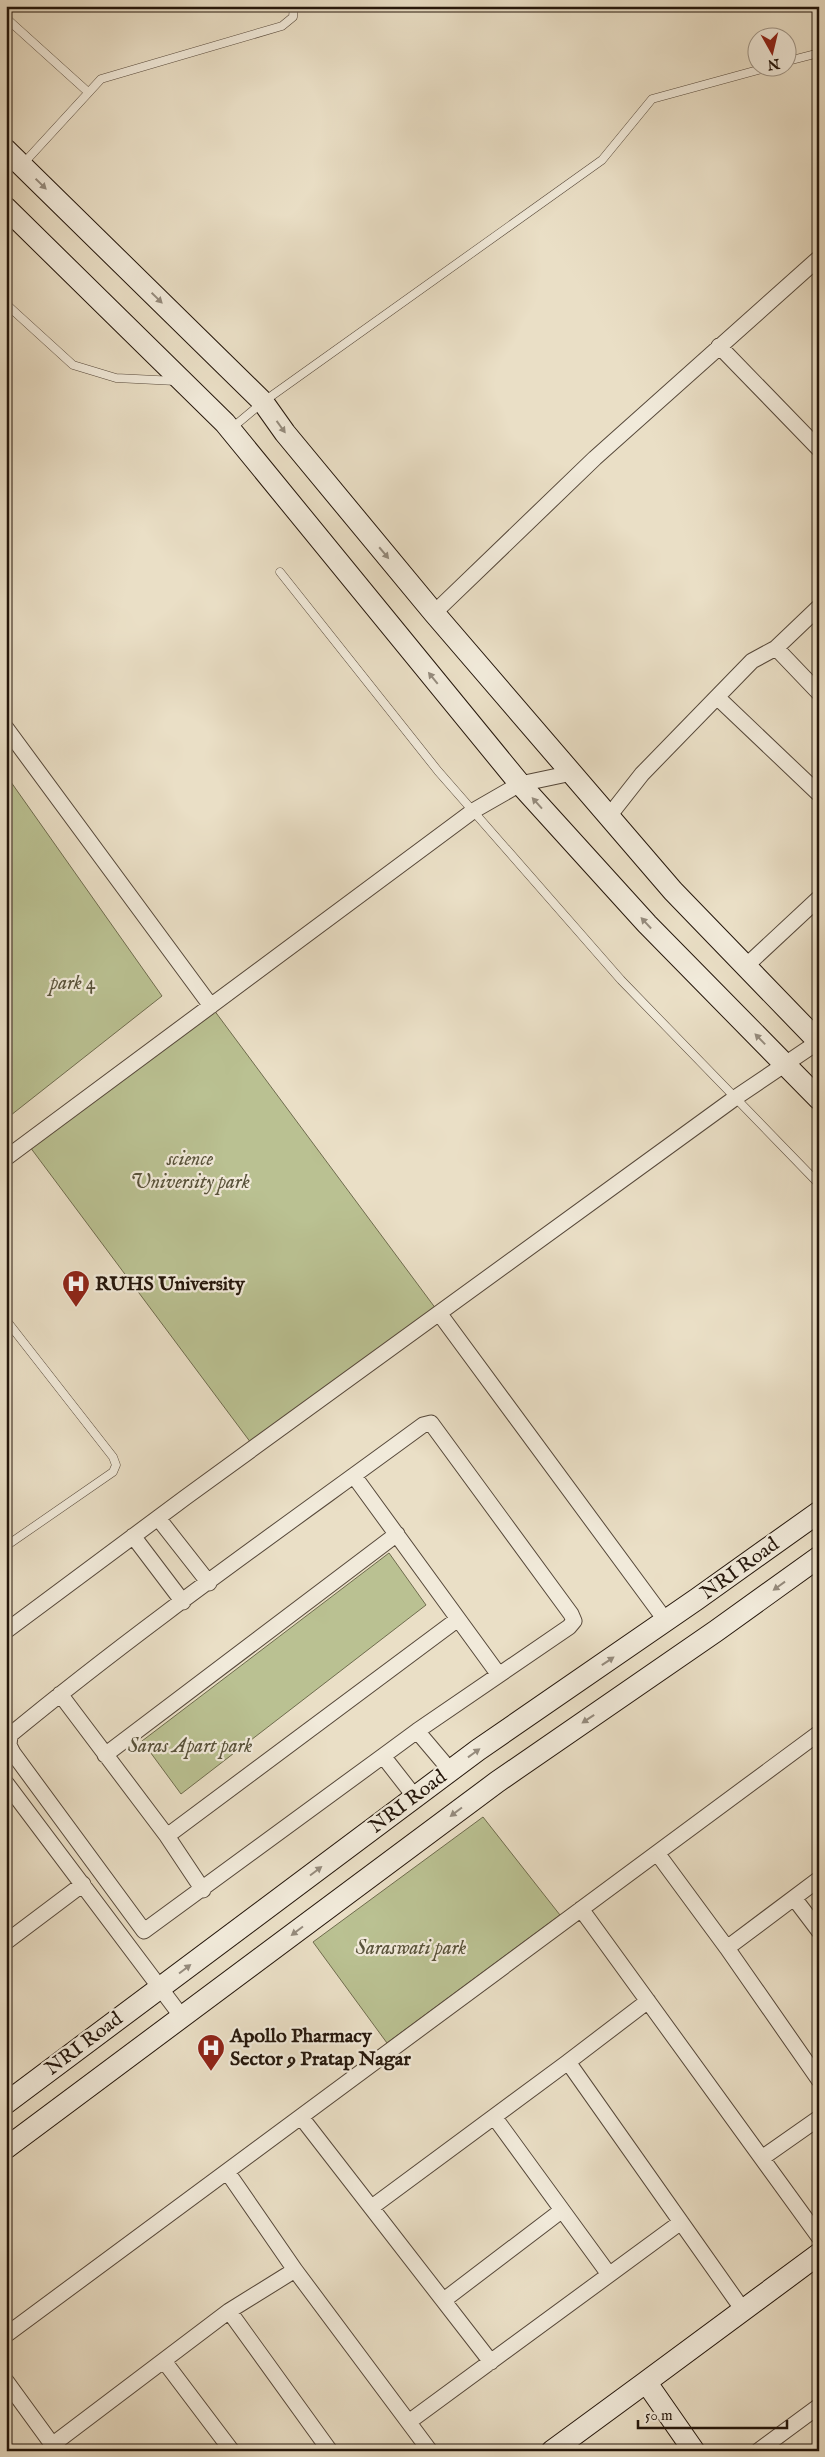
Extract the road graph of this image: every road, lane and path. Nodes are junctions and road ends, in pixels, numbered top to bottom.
1 (294, 6) edge
2 (6, 18) edge
3 (819, 53) edge
4 (798, 58) edge
5 (748, 73) edge
6 (88, 92) junction
7 (6, 150) edge
8 (22, 165) junction
9 (6, 208) edge
10 (819, 258) edge
11 (6, 304) edge
12 (719, 346) junction
13 (183, 381) junction
14 (263, 402) junction
15 (230, 429) junction
16 (819, 449) edge
17 (280, 572) dead end
18 (819, 607) edge
19 (434, 613) junction
20 (776, 648) junction
21 (819, 693) edge
22 (717, 697) junction
23 (6, 728) edge
24 (572, 773) junction
25 (520, 784) junction
26 (819, 794) edge
27 (473, 811) junction
28 (609, 816) junction
29 (819, 898) edge
30 (747, 965) junction
31 (211, 1006) junction
32 (819, 1042) edge
33 (786, 1065) junction
34 (735, 1098) junction
35 (819, 1099) edge
36 (6, 1158) edge
37 (819, 1184) edge
38 (439, 1313) junction
39 (6, 1320) edge
40 (354, 1476) junction
41 (819, 1512) edge
42 (158, 1518) junction
43 (397, 1534) junction
44 (133, 1536) junction
45 (6, 1546) edge
46 (819, 1557) edge
47 (209, 1582) junction
48 (183, 1602) junction
49 (458, 1619) junction
50 (666, 1621) junction
51 (6, 1631) edge
52 (499, 1675) junction
53 (60, 1694) junction
54 (417, 1731) junction
55 (819, 1733) edge
56 (106, 1755) junction
57 (383, 1756) junction
58 (450, 1770) junction
59 (6, 1782) edge
60 (415, 1797) junction
61 (167, 1836) junction
62 (657, 1852) junction
63 (819, 1879) edge
64 (83, 1884) junction
65 (202, 1890) junction
66 (794, 1898) junction
67 (581, 1909) junction
68 (819, 1932) edge
69 (6, 1942) edge
70 (727, 1948) junction
71 (160, 1988) junction
72 (648, 2001) junction
73 (182, 2017) junction
74 (568, 2062) junction
75 (819, 2080) edge
76 (6, 2103) edge
77 (301, 2117) junction
78 (494, 2118) junction
79 (819, 2118) edge
80 (6, 2148) edge
81 (762, 2158) junction
82 (228, 2173) junction
83 (372, 2207) junction
84 (562, 2211) junction
85 (680, 2222) junction
86 (819, 2236) edge
87 (819, 2254) edge
88 (295, 2270) junction
89 (608, 2273) junction
90 (444, 2300) junction
91 (743, 2310) junction
92 (229, 2311) junction
93 (6, 2335) edge
94 (164, 2361) junction
95 (491, 2362) junction
96 (6, 2380) edge
97 (646, 2382) junction
98 (816, 2412) edge
99 (410, 2421) junction
100 (54, 2448) edge
101 (232, 2451) edge
102 (330, 2451) edge
103 (430, 2451) edge
104 (552, 2451) edge
105 (694, 2451) edge
106 (758, 2451) edge

1 - 6 lane
2 - 6 lane
3 - 4 lane
5 - 14 lane
6 - 8 lane
7 - 8 street
8 -> 14 street
9 - 13 street
10 - 12 street
11 - 13 lane
12 - 16 street
12 - 19 street
13 - 15 street
14 - 15 lane
14 -> 19 street
25 -> 15 street
17 - 27 lane
18 - 20 street
19 - 24 street
20 - 21 street
20 - 22 street
22 - 26 street
22 - 28 street
23 - 31 street
24 - 25 street
24 - 28 street
25 - 27 street
33 -> 25 street
27 - 31 street
27 - 34 lane
28 - 30 street
29 - 30 street
30 - 32 street
31 - 36 street
32 - 33 street
33 - 34 street
33 - 35 street
34 - 37 lane
34 - 38 street
38 - 42 street
38 - 50 street
39 - 45 lane
40 - 43 street
40 - 47 street
40 - 52 street
41 - 50 street, NRI Road
42 - 44 street
42 - 47 street
43 - 49 street
43 - 56 street
44 - 48 street
44 - 51 street
46 -> 73 street, NRI Road
47 - 48 street
48 - 53 street
49 - 52 street
49 - 61 street
58 -> 50 street, NRI Road
52 - 54 street
53 - 56 street
53 - 65 street
54 - 57 street
54 - 58 street
55 - 62 street
56 - 61 street
57 - 60 street
57 - 65 street
58 - 60 street, NRI Road
59 - 64 street
71 -> 60 street, NRI Road
61 - 65 street
62 - 67 street
62 - 70 street
63 - 66 street
64 - 69 street
64 - 71 street
66 - 68 street
66 - 70 street
67 - 72 street
67 - 77 street
70 - 75 street
71 - 73 street
71 - 76 street, NRI Road
72 - 74 street
72 - 81 street
73 - 80 street, NRI Road
74 - 78 street
74 - 85 street
77 - 82 street
77 - 83 street
78 - 83 street
78 - 84 street
79 - 81 street
81 - 86 street
82 - 88 street
82 - 93 street
83 - 90 street
84 - 89 street
84 - 90 street
85 - 89 street
85 - 91 street
87 - 91 street
88 - 92 street
88 - 99 street
89 - 95 street
90 - 95 street
91 - 97 street
92 - 94 street
92 - 102 street
94 - 100 street
94 - 101 street
95 - 99 street
96 - 100 street
97 - 104 street
97 - 105 street
98 - 106 street
99 - 103 street

